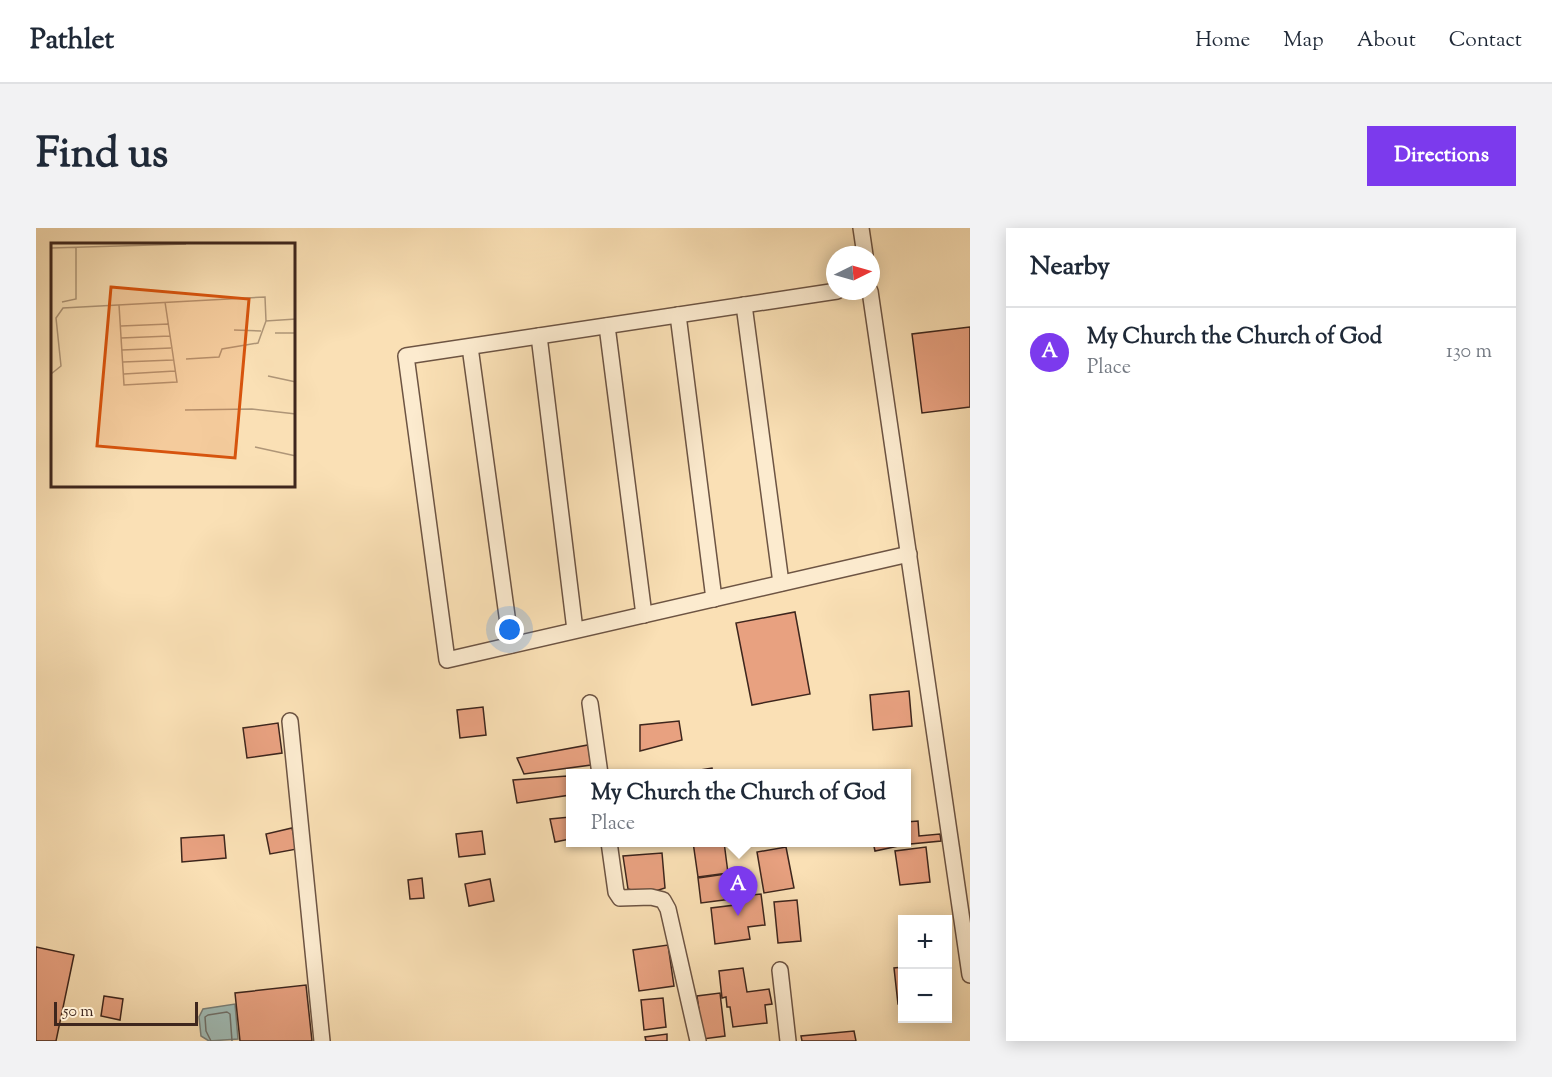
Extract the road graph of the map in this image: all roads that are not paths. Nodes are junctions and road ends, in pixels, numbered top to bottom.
1 (861, 228) edge
2 (864, 246) edge
3 (826, 293) edge
4 (871, 300) edge
5 (744, 305) junction
6 (678, 315) junction
7 (607, 326) junction
8 (539, 336) junction
9 (470, 347) junction
10 (909, 554) junction
11 (781, 583) junction
12 (714, 598) junction
13 (644, 615) junction
14 (575, 630) junction
15 (511, 645) junction
16 (590, 702) dead end
17 (290, 721) dead end
18 (599, 769) edge
19 (610, 847) edge
20 (780, 970) dead end
21 (970, 975) edge
22 (322, 1041) edge
23 (698, 1041) edge
24 (788, 1041) edge

1 - 2 street
3 - 5 street
4 - 10 street
5 - 6 street
5 - 11 street
6 - 7 street
6 - 12 street
7 - 8 street
7 - 13 street
8 - 9 street
8 - 14 street
9 - 15 street
9 - 15 street
10 - 11 street
10 - 21 street
11 - 12 street
12 - 13 street
13 - 14 street
14 - 15 street
16 - 18 street
17 - 22 street
19 - 23 street
20 - 24 street

